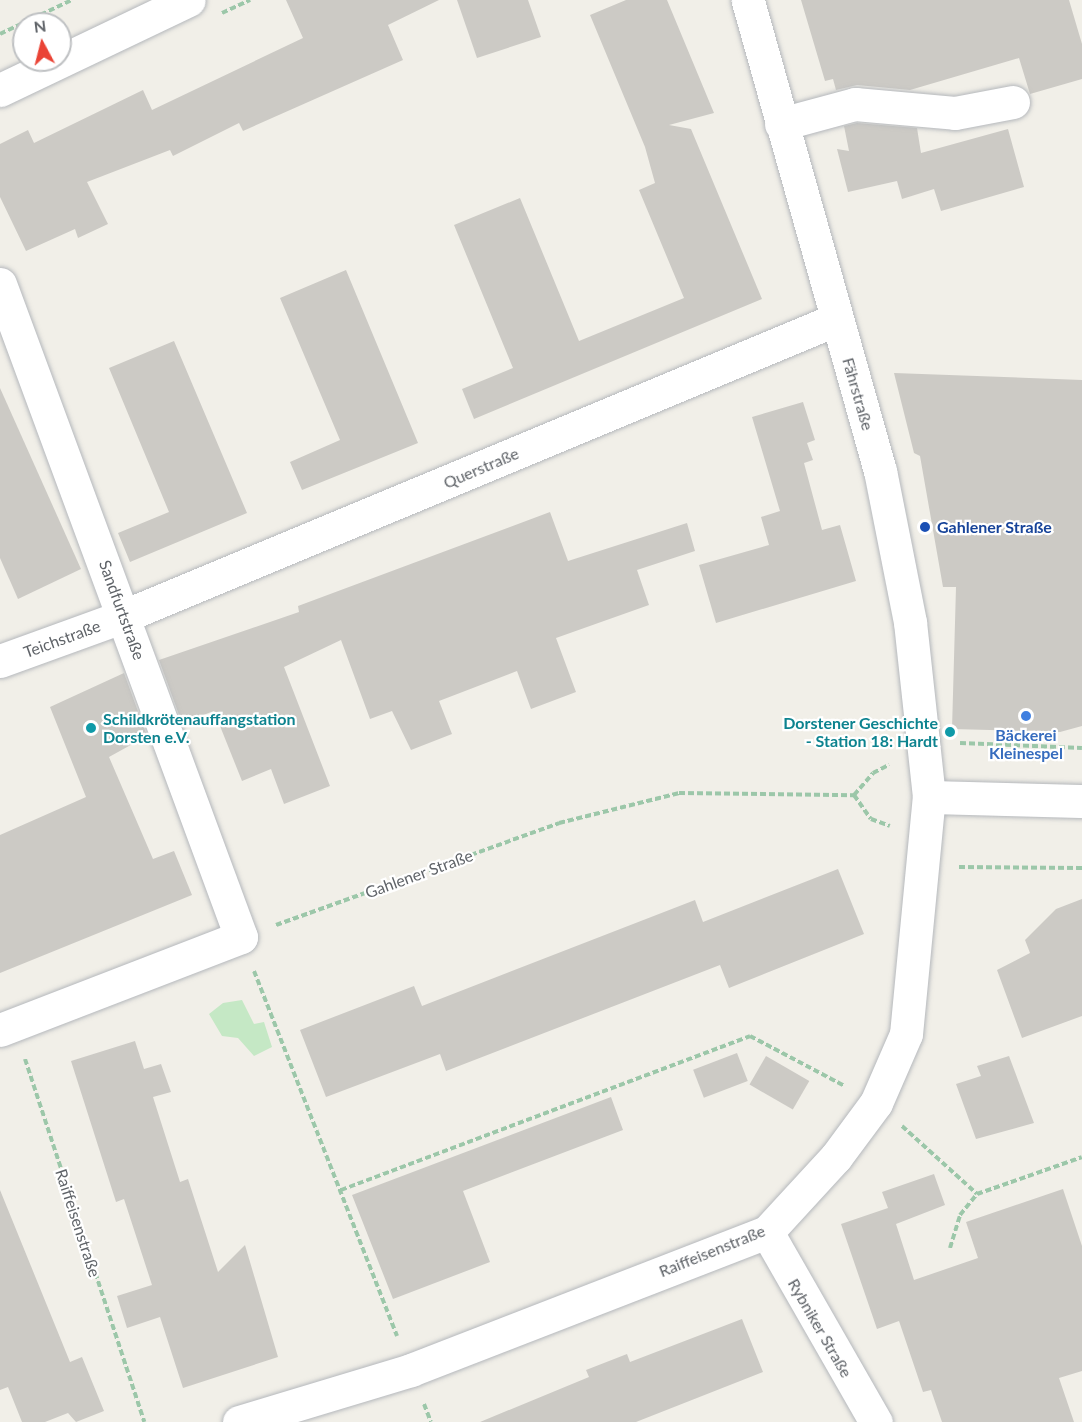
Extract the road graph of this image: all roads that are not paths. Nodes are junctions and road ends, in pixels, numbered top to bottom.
1 (189, 0) edge
2 (748, 0) edge
3 (0, 90) edge
4 (1013, 102) dead end
5 (781, 124) junction
6 (0, 284) edge
7 (837, 320) junction
8 (124, 616) junction
9 (0, 661) edge
10 (929, 797) junction
11 (1082, 801) edge
12 (7, 1027) edge
13 (767, 1232) junction
14 (239, 1422) edge
15 (876, 1422) edge

1 - 3 street
2 - 5 street, Fährstraße
4 - 5 street
5 - 7 street, Fährstraße
6 - 8 street, Sandfurtstraße
7 - 8 street, Querstraße
7 - 10 street, Fährstraße
8 - 9 street, Teichstraße
8 - 12 street, Sandfurtstraße
10 - 11 street
10 - 13 street, Raiffeisenstraße
13 - 14 street, Raiffeisenstraße
13 - 15 street, Rybniker Straße

